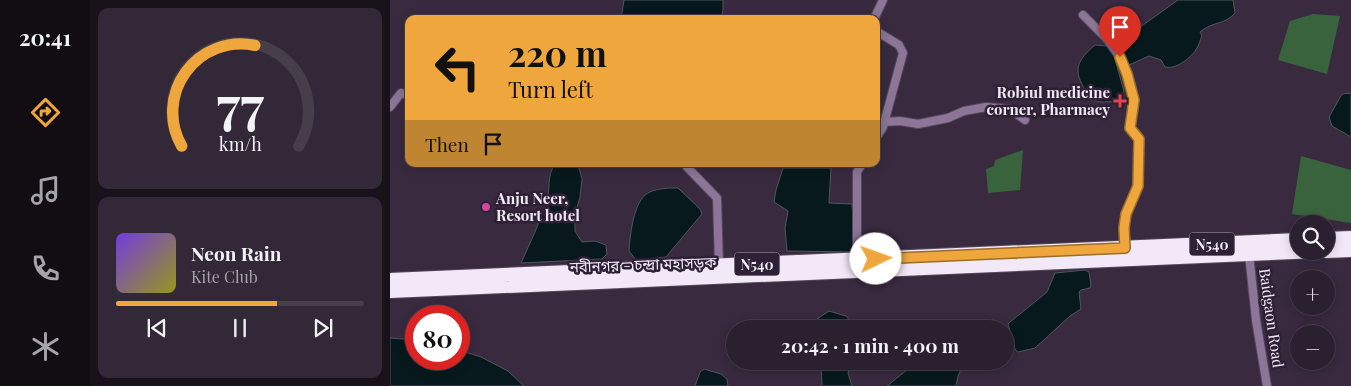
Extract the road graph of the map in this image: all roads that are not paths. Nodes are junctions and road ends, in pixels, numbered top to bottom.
1 (884, 0) edge
2 (876, 15) edge
3 (1083, 15) dead end
4 (880, 33) edge
5 (405, 94) edge
6 (390, 107) edge
7 (1025, 120) dead end
8 (884, 122) junction
9 (880, 130) edge
10 (687, 167) edge
11 (860, 167) edge
12 (1351, 238) edge
13 (1335, 239) edge
14 (1290, 240) edge
15 (1125, 248) junction
16 (1351, 250) edge
17 (1335, 251) edge
18 (1290, 252) edge
19 (1250, 254) junction
20 (858, 260) junction
21 (719, 266) junction
22 (390, 280) edge
23 (390, 291) edge
24 (1267, 386) edge

1 - 2 street
3 - 15 street
4 - 8 street
5 - 6 street
7 - 8 street
8 - 9 street
10 - 21 street
11 - 20 street
12 - 13 highway
14 - 15 highway, নবীনগর - চন্দ্রা মহাসড়ক / N540
15 - 20 highway, নবীনগর - চন্দ্রা মহাসড়ক / N540
16 - 17 highway
18 - 19 highway, নবীনগর - চন্দ্রা মহাসড়ক / N540
19 - 23 highway, নবীনগর - চন্দ্রা মহাসড়ক / N540
19 - 24 street, Baidgaon Road
20 - 21 highway, নবীনগর - চন্দ্রা মহাসড়ক / N540
21 - 22 highway, নবীনগর - চন্দ্রা মহাসড়ক / N540

